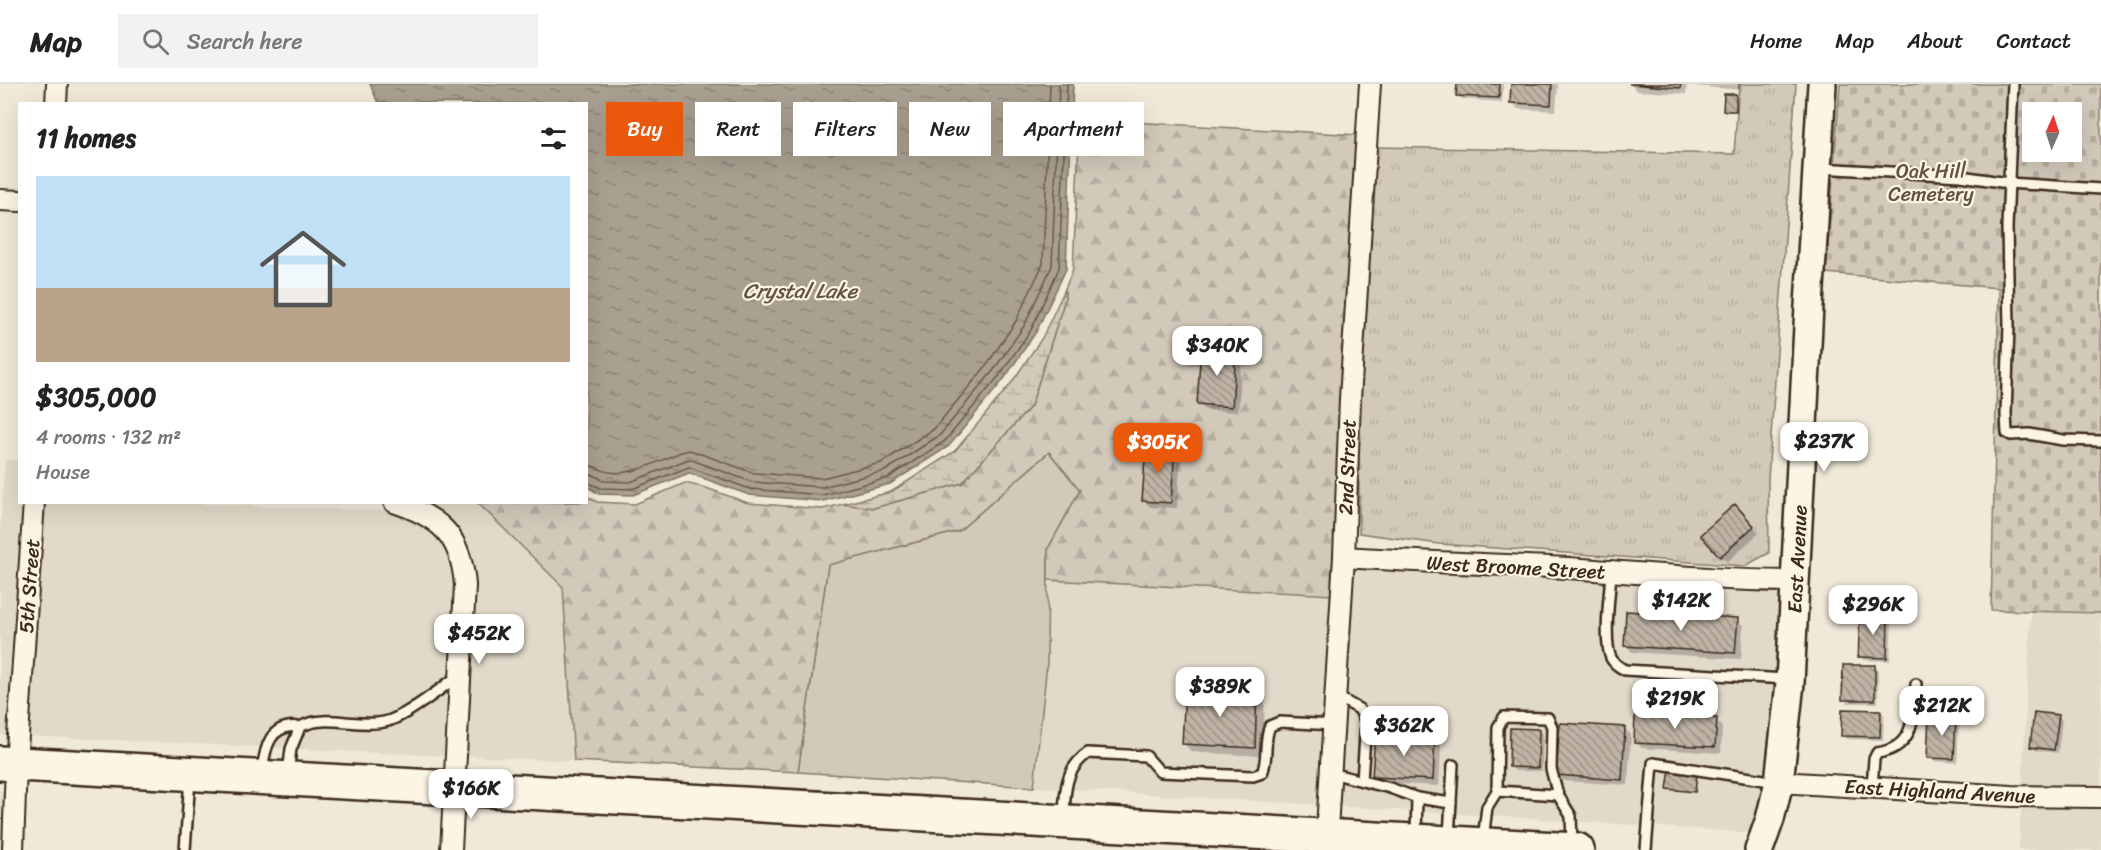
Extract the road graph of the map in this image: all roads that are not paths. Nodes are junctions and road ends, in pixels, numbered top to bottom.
1 (57, 84) edge
2 (1371, 84) edge
3 (1822, 84) edge
4 (2013, 84) edge
5 (56, 102) edge
6 (1817, 168) junction
7 (2008, 183) junction
8 (2101, 189) edge
9 (0, 200) edge
10 (18, 201) edge
11 (2101, 441) edge
12 (34, 504) edge
13 (400, 504) edge
14 (1344, 557) junction
15 (1611, 572) junction
16 (1795, 581) junction
17 (459, 675) junction
18 (1791, 679) junction
19 (1916, 684) dead end
20 (1335, 696) junction
21 (1334, 725) junction
22 (300, 727) junction
23 (8, 763) edge
24 (1453, 765) dead end
25 (190, 773) junction
26 (1331, 773) junction
27 (274, 777) junction
28 (1362, 780) junction
29 (1779, 782) junction
30 (454, 788) junction
31 (1872, 789) junction
32 (1497, 791) junction
33 (1558, 795) junction
34 (2101, 797) edge
35 (1417, 798) junction
36 (1451, 803) junction
37 (1064, 821) junction
38 (1416, 841) junction
39 (1326, 843) edge
40 (1448, 843) junction
41 (1482, 845) junction
42 (14, 850) edge
43 (185, 850) edge
44 (451, 850) edge
45 (1574, 850) edge
46 (1646, 850) edge
47 (1759, 850) edge

1 - 5 street
2 - 14 street, 2nd Street
3 - 6 street, East Avenue
4 - 7 lane
6 - 7 lane
6 - 16 street, East Avenue
7 - 8 lane
7 - 11 lane
9 - 10 street
12 - 23 street, 5th Street
13 - 17 street
14 - 15 street, West Broome Street
14 - 20 street, 2nd Street
15 - 16 street, West Broome Street
15 - 18 lane
16 - 18 street, East Avenue
17 - 22 lane
17 - 30 street
18 - 29 street, East Avenue
19 - 31 lane
20 - 21 street, 2nd Street
20 - 28 lane
21 - 26 street, 2nd Street
21 - 37 lane
22 - 27 lane
22 - 27 lane
23 - 25 highway
23 - 42 street, 5th Street
24 - 36 lane
25 - 27 highway
25 - 43 lane
26 - 28 lane
26 - 39 street, 2nd Street
27 - 30 highway
28 - 35 lane
29 - 31 street, East Highland Avenue
29 - 46 lane
29 - 47 street, East Avenue
30 - 37 highway
30 - 44 street
31 - 34 street, East Highland Avenue
32 - 33 lane
32 - 33 lane
32 - 41 lane
33 - 45 lane
35 - 36 lane
35 - 38 lane
36 - 40 lane
37 - 39 highway
38 - 39 highway
38 - 40 highway
40 - 41 highway
41 - 45 highway

